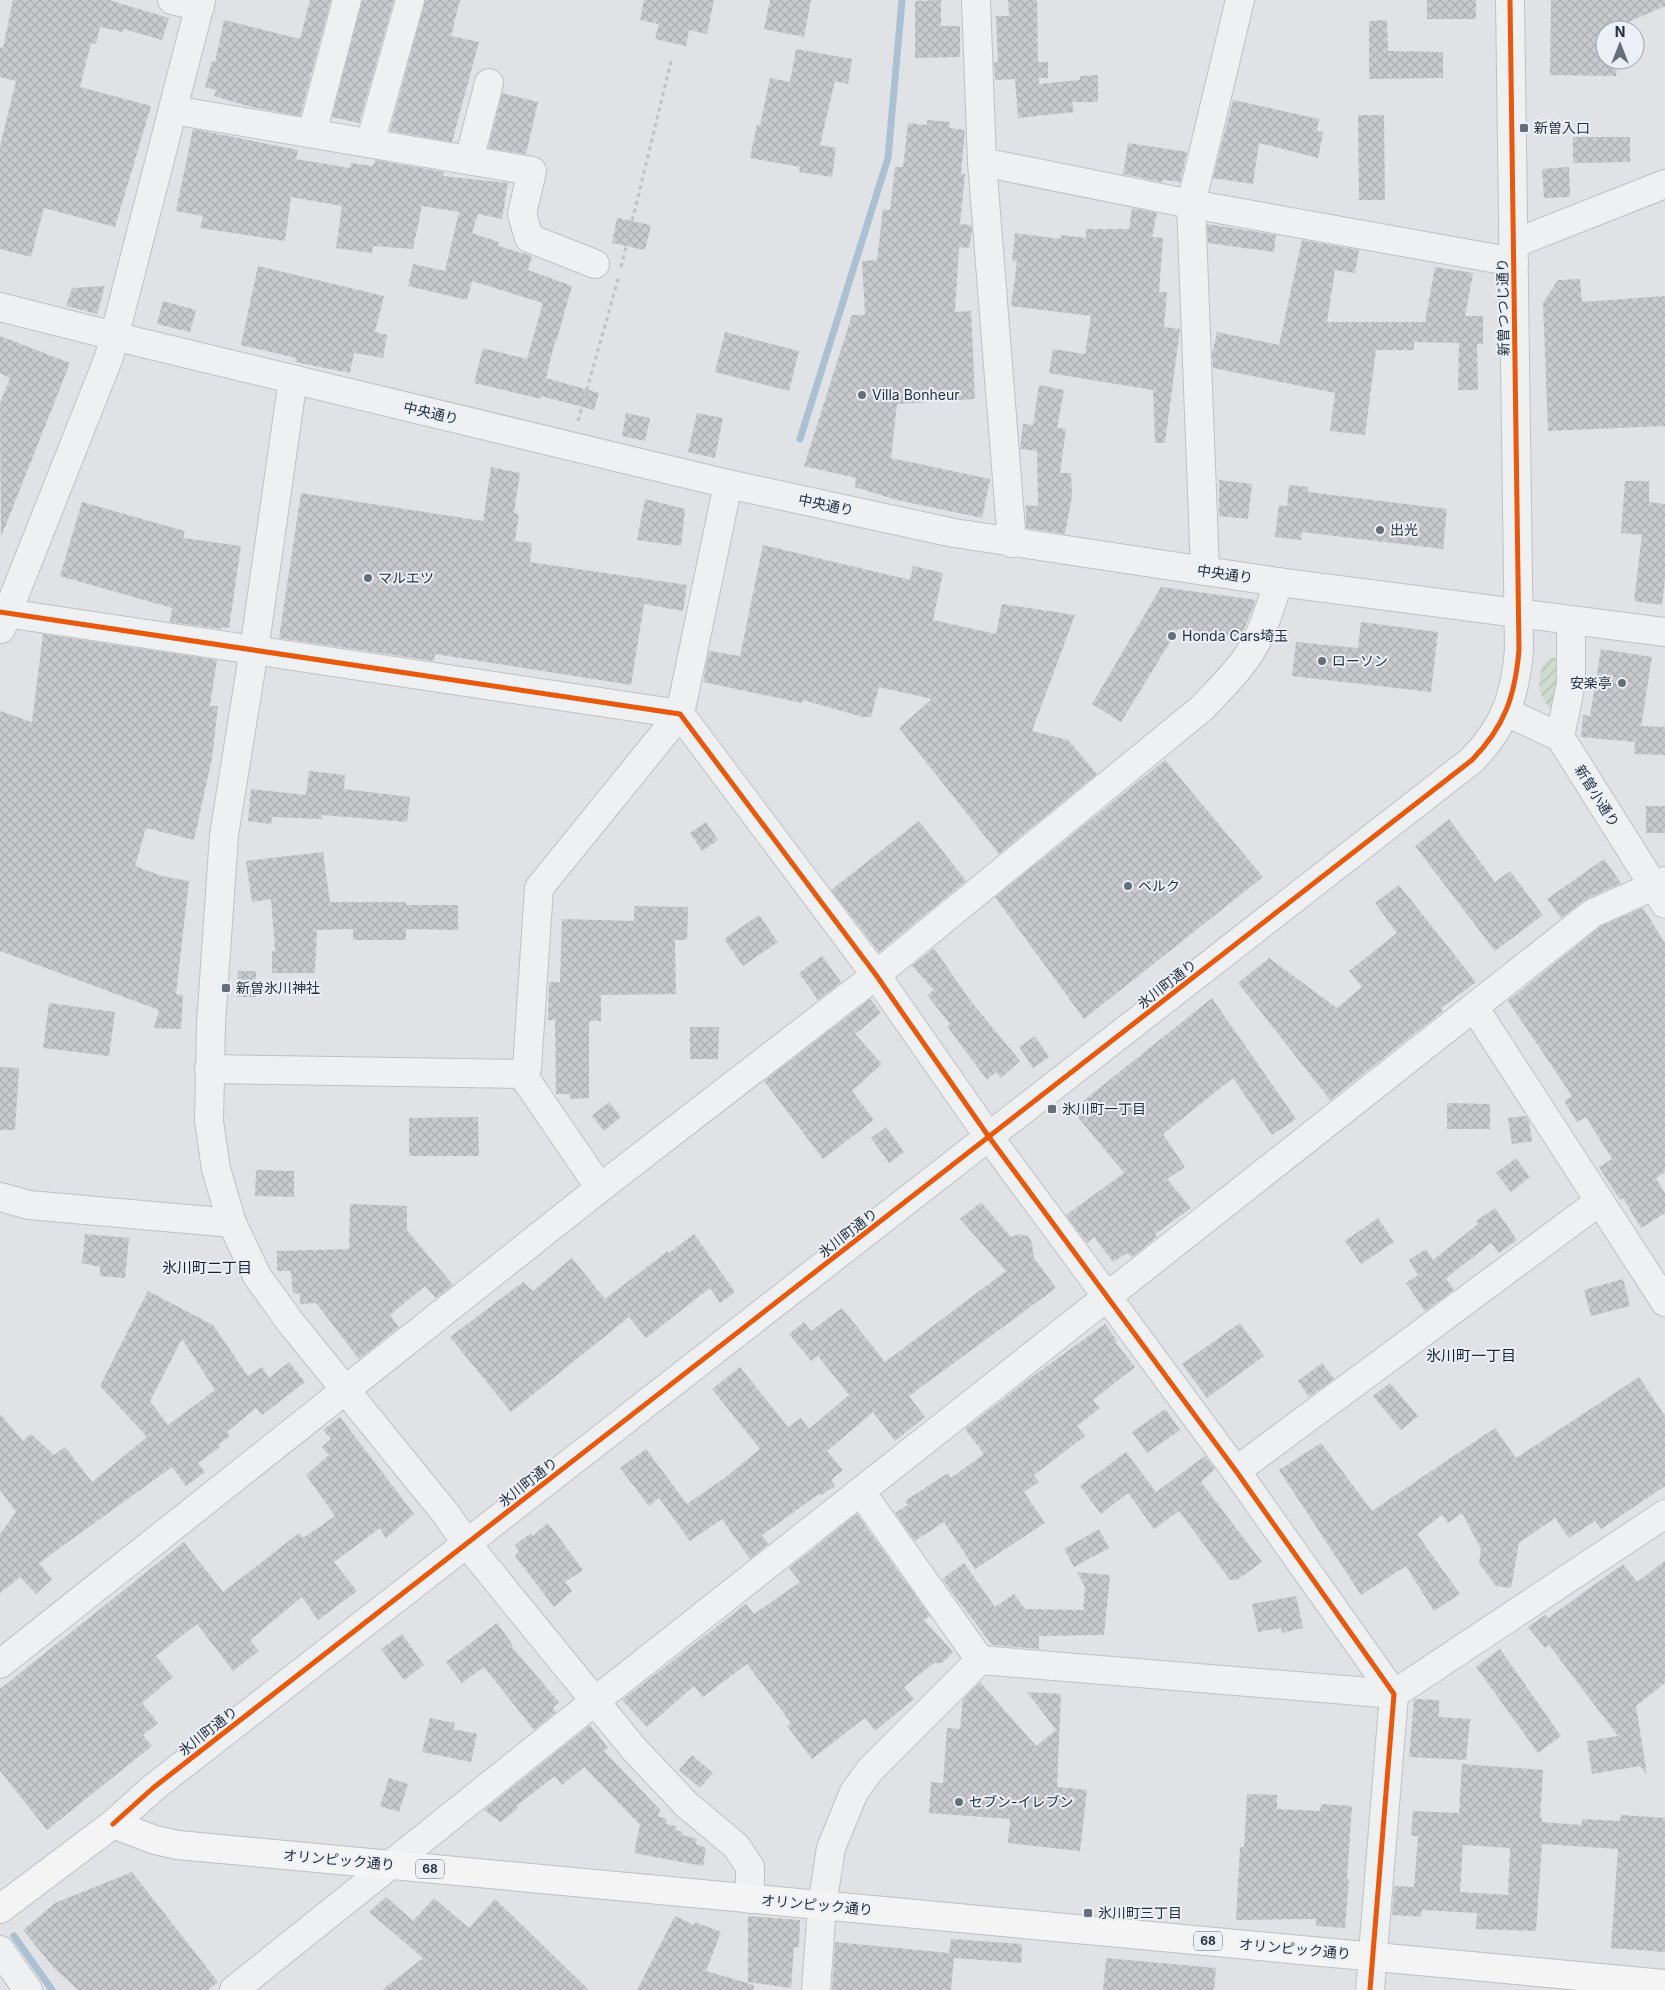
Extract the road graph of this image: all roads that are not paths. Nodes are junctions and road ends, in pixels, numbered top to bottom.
1 (172, 0) edge
2 (347, 0) edge
3 (410, 0) edge
4 (976, 0) edge
5 (1240, 0) edge
6 (1510, 0) edge
7 (200, 4) edge
8 (489, 83) dead end
9 (173, 110) junction
10 (312, 134) junction
11 (370, 143) junction
12 (469, 160) junction
13 (982, 162) junction
14 (1665, 184) edge
15 (1191, 204) junction
16 (1513, 253) junction
17 (595, 264) dead end
18 (0, 307) edge
19 (114, 335) junction
20 (293, 379) junction
21 (728, 484) junction
22 (1012, 543) junction
23 (1205, 571) junction
24 (1278, 582) junction
25 (1519, 614) junction
26 (2, 619) edge
27 (1571, 620) junction
28 (1665, 632) edge
29 (254, 650) junction
30 (1506, 712) junction
31 (680, 714) junction
32 (1560, 737) junction
33 (1661, 890) edge
34 (876, 975) junction
35 (1474, 1007) junction
36 (209, 1069) junction
37 (522, 1074) junction
38 (989, 1137) junction
39 (600, 1188) junction
40 (0, 1197) edge
41 (1600, 1200) junction
42 (232, 1223) junction
43 (1107, 1298) junction
44 (1665, 1302) edge
45 (345, 1390) junction
46 (1236, 1471) junction
47 (861, 1492) junction
48 (1665, 1514) edge
49 (467, 1544) junction
50 (980, 1660) junction
51 (0, 1664) edge
52 (1394, 1694) junction
53 (595, 1700) junction
54 (113, 1824) junction
55 (392, 1865) junction
56 (750, 1899) junction
57 (822, 1906) junction
58 (0, 1909) edge
59 (0, 1950) edge
60 (1373, 1956) junction
61 (1665, 1984) edge
62 (28, 1990) edge
63 (234, 1990) edge
64 (816, 1990) edge
65 (1370, 1990) edge

1 - 7 street
2 - 10 street
3 - 11 street
4 - 13 street
5 - 15 street
6 - 16 street, 新曽つつじ通り
7 - 9 street
8 - 12 street
9 - 10 street
9 - 19 street
10 - 11 street
11 - 12 street
12 - 17 street
13 - 15 street
13 - 22 street
14 - 16 street
15 - 16 street
15 - 23 street
16 - 25 street, 新曽つつじ通り
18 - 19 street, 中央通り
19 - 20 street, 中央通り
19 - 26 street
20 - 21 street, 中央通り
20 - 29 street
21 - 22 street, 中央通り
21 - 31 street
22 - 23 street, 中央通り
23 - 24 street, 中央通り
24 - 25 street, 中央通り
24 - 34 street
25 - 27 street, 中央通り
25 - 30 street, 氷川町通り
26 - 29 street
27 - 28 street, 中央通り
27 - 32 street
29 - 31 street
29 - 36 street
30 - 32 street
30 - 38 street, 氷川町通り
31 - 34 street
31 - 37 street
32 - 33 street, 新曽小通り
33 - 35 street
34 - 38 street
34 - 39 street
35 - 41 street
35 - 43 street
36 - 37 street
36 - 42 street
37 - 39 street
38 - 43 street
38 - 49 street, 氷川町通り
39 - 45 street
40 - 42 street
41 - 44 street
41 - 46 street
42 - 45 street
43 - 46 street
43 - 47 street
45 - 49 street
45 - 51 street
46 - 52 street
47 - 50 street
47 - 53 street
48 - 52 street
49 - 53 street
49 - 54 street, 氷川町通り
50 - 52 street
50 - 57 street
52 - 60 street
53 - 55 street
53 - 56 street
54 - 55 main road, オリンピック通り / 68
54 - 58 main road
55 - 56 main road, オリンピック通り / 68
55 - 63 street
56 - 57 main road, オリンピック通り / 68
57 - 60 main road, オリンピック通り / 68
57 - 64 street
59 - 62 street
60 - 61 main road, オリンピック通り / 68
60 - 65 street

